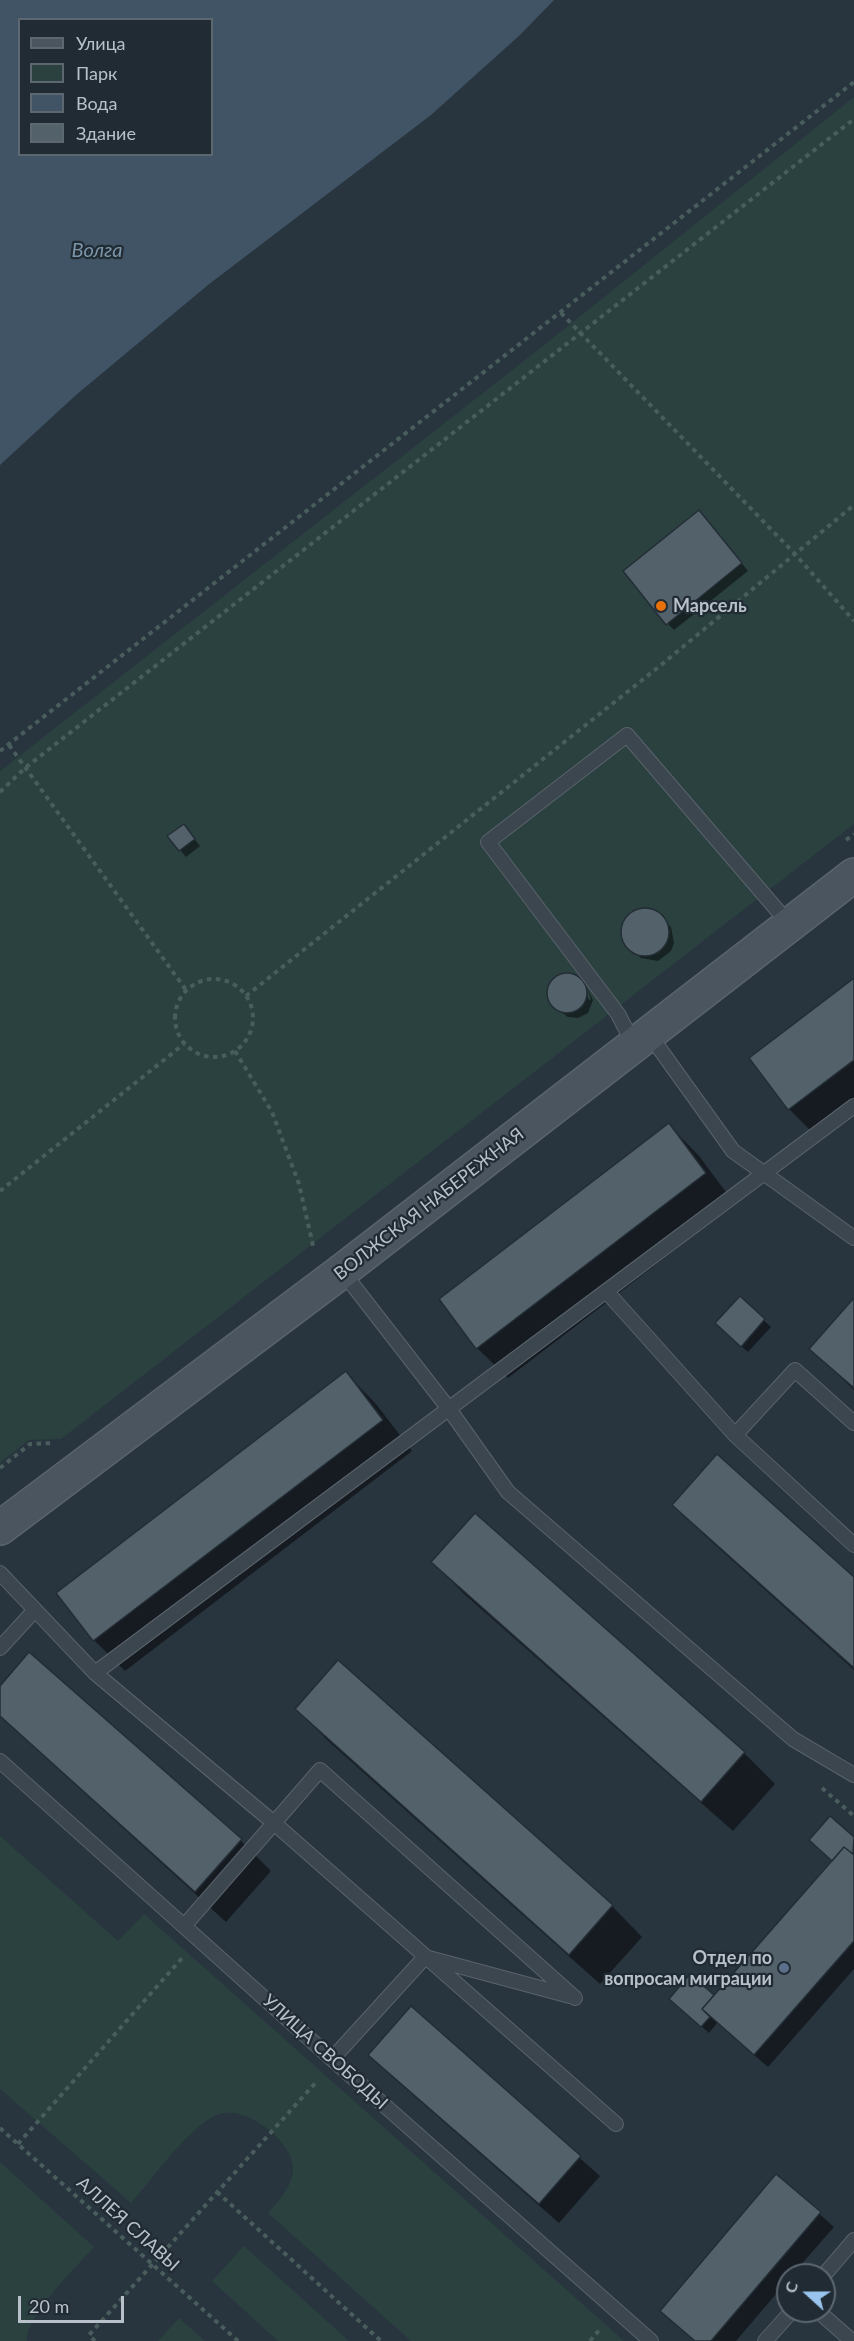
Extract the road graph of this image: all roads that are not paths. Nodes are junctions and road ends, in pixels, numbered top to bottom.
1 (854, 875) edge
2 (790, 925) junction
3 (642, 1040) junction
4 (854, 1106) edge
5 (764, 1174) junction
6 (854, 1238) edge
7 (342, 1270) junction
8 (606, 1291) junction
9 (449, 1409) junction
10 (854, 1423) edge
11 (735, 1435) junction
12 (0, 1528) edge
13 (854, 1545) edge
14 (0, 1573) edge
15 (34, 1611) junction
16 (0, 1648) edge
17 (94, 1673) junction
18 (0, 1761) edge
19 (854, 1775) edge
20 (274, 1824) junction
21 (185, 1925) junction
22 (425, 1957) junction
23 (333, 2060) junction
24 (616, 2124) dead end
25 (854, 2240) edge
26 (834, 2263) edge
27 (781, 2323) edge
28 (832, 2323) edge
29 (651, 2341) edge
30 (765, 2341) edge
31 (852, 2341) edge

1 - 2 street, ВОЛЖСКАЯ НАБЕРЕЖНАЯ
2 - 3 street, ВОЛЖСКАЯ НАБЕРЕЖНАЯ
2 - 3 lane
3 - 5 lane
3 - 7 street, ВОЛЖСКАЯ НАБЕРЕЖНАЯ
4 - 5 lane
5 - 6 lane
5 - 8 lane
7 - 9 lane
7 - 12 street, ВОЛЖСКАЯ НАБЕРЕЖНАЯ
8 - 9 lane
8 - 11 lane
9 - 17 lane
9 - 19 lane
10 - 11 lane
11 - 13 lane
14 - 15 lane
15 - 16 lane
15 - 17 lane
17 - 20 lane
18 - 21 lane, УЛИЦА СВОБОДЫ
20 - 21 lane
20 - 22 lane
20 - 22 lane
21 - 23 lane, УЛИЦА СВОБОДЫ
22 - 23 lane
22 - 24 lane
23 - 29 lane, УЛИЦА СВОБОДЫ
25 - 26 lane
27 - 30 lane
28 - 31 lane

